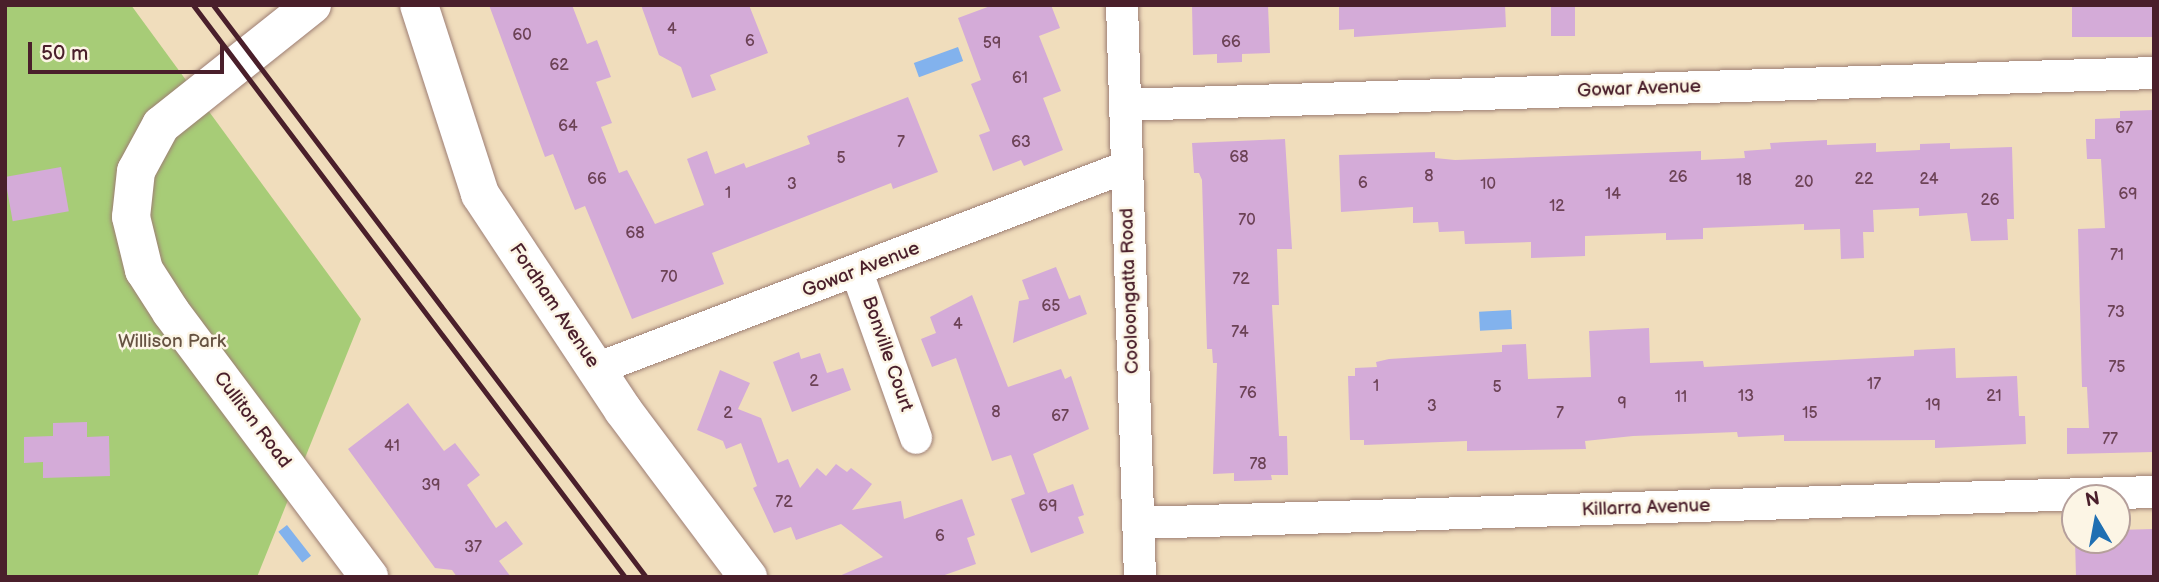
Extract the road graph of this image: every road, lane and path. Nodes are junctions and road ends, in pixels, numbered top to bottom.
1 (312, 5) edge
2 (419, 5) edge
3 (1122, 5) edge
4 (2154, 73) edge
5 (1125, 105) junction
6 (1126, 167) junction
7 (857, 272) junction
8 (596, 369) junction
9 (916, 438) dead end
10 (2154, 492) edge
11 (1138, 523) junction
12 (369, 577) edge
13 (748, 577) edge
14 (1140, 577) edge

1 - 12 street, Culliton Road
2 - 8 street, Fordham Avenue
3 - 5 street, Cooloongatta Road
4 - 5 street, Gowar Avenue
5 - 6 street, Cooloongatta Road
6 - 7 street, Gowar Avenue
6 - 11 street, Cooloongatta Road
7 - 8 street, Gowar Avenue
7 - 9 street, Bonville Court
8 - 13 street, Fordham Avenue
10 - 11 street, Killarra Avenue
11 - 14 street, Cooloongatta Road

